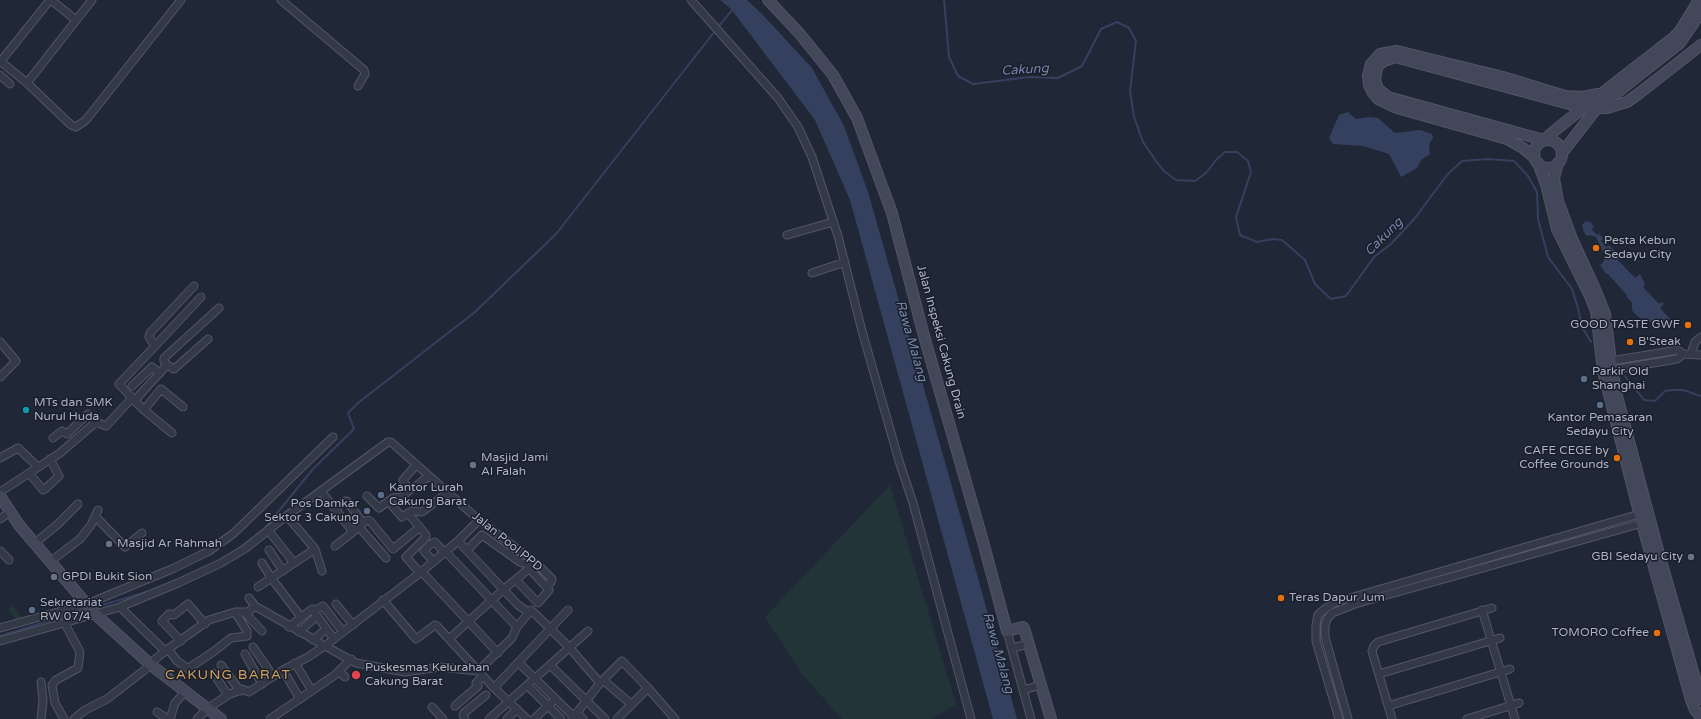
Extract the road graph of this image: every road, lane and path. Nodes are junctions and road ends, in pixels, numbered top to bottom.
1 (51, 0) edge
2 (92, 0) edge
3 (181, 0) edge
4 (281, 0) edge
5 (692, 0) edge
6 (768, 0) edge
7 (1694, 0) edge
8 (1699, 0) edge
9 (1701, 12) edge
10 (76, 20) junction
11 (1701, 45) edge
12 (0, 61) edge
13 (0, 75) edge
14 (1631, 76) junction
15 (1500, 81) junction
16 (27, 83) junction
17 (10, 84) dead end
18 (358, 86) dead end
19 (1610, 86) junction
20 (1601, 94) junction
21 (1584, 108) junction
22 (1596, 109) junction
23 (1544, 140) junction
24 (1562, 153) junction
25 (1536, 160) junction
26 (1558, 163) junction
27 (833, 222) junction
28 (787, 235) dead end
29 (844, 262) junction
30 (812, 273) dead end
31 (194, 286) dead end
32 (201, 297) dead end
33 (219, 308) dead end
34 (1701, 337) edge
35 (208, 339) dead end
36 (0, 342) edge
37 (155, 346) junction
38 (1701, 351) edge
39 (1691, 354) junction
40 (1701, 355) edge
41 (167, 365) junction
42 (1607, 366) junction
43 (160, 373) junction
44 (0, 377) edge
45 (132, 386) dead end
46 (134, 399) junction
47 (183, 407) dead end
48 (144, 410) junction
49 (96, 422) junction
50 (172, 433) dead end
51 (333, 437) dead end
52 (53, 438) dead end
53 (0, 458) edge
54 (50, 459) junction
55 (416, 465) junction
56 (37, 466) junction
57 (29, 473) junction
58 (429, 476) junction
59 (406, 485) dead end
60 (321, 491) junction
61 (447, 493) junction
62 (0, 496) edge
63 (367, 496) dead end
64 (388, 501) junction
65 (78, 504) dead end
66 (335, 508) junction
67 (10, 512) junction
68 (408, 513) junction
69 (287, 516) junction
70 (1645, 518) junction
71 (0, 519) edge
72 (479, 520) junction
73 (361, 525) junction
74 (420, 527) junction
75 (268, 530) junction
76 (353, 532) junction
77 (142, 533) dead end
78 (458, 541) junction
79 (34, 543) junction
80 (513, 545) junction
81 (335, 546) dead end
82 (269, 550) dead end
83 (315, 550) junction
84 (467, 550) junction
85 (0, 552) edge
86 (444, 552) junction
87 (506, 553) junction
88 (386, 558) dead end
89 (1488, 558) junction
90 (9, 560) dead end
91 (51, 561) junction
92 (433, 561) junction
93 (262, 563) dead end
94 (294, 563) junction
95 (532, 566) junction
96 (1490, 566) junction
97 (322, 570) dead end
98 (283, 571) junction
99 (420, 572) junction
100 (272, 579) junction
101 (516, 580) junction
102 (258, 587) dead end
103 (504, 589) junction
104 (249, 598) dead end
105 (383, 600) junction
106 (492, 600) junction
107 (336, 604) dead end
108 (120, 606) junction
109 (255, 606) junction
110 (1492, 608) dead end
111 (91, 609) junction
112 (568, 610) dead end
113 (1482, 610) junction
114 (235, 612) junction
115 (528, 612) junction
116 (245, 613) junction
117 (315, 613) junction
118 (301, 617) junction
119 (64, 622) junction
120 (469, 622) junction
121 (205, 624) junction
122 (353, 625) junction
123 (289, 627) junction
124 (517, 627) junction
125 (0, 628) edge
126 (551, 628) junction
127 (326, 629) junction
128 (262, 631) dead end
129 (588, 631) dead end
130 (1007, 631) junction
131 (298, 632) junction
132 (343, 632) junction
133 (1500, 638) dead end
134 (334, 639) junction
135 (449, 640) junction
136 (1491, 640) junction
137 (0, 641) edge
138 (181, 641) junction
139 (319, 643) junction
140 (1029, 644) junction
141 (253, 647) dead end
142 (569, 647) junction
143 (1012, 648) junction
144 (166, 650) junction
145 (498, 653) junction
146 (244, 654) dead end
147 (351, 660) junction
148 (295, 663) junction
149 (519, 663) junction
150 (150, 665) junction
151 (220, 665) dead end
152 (550, 665) junction
153 (1510, 669) dead end
154 (282, 670) junction
155 (340, 671) junction
156 (1501, 672) junction
157 (213, 673) dead end
158 (481, 674) junction
159 (1379, 674) junction
160 (273, 676) junction
161 (345, 677) dead end
162 (536, 678) junction
163 (41, 682) dead end
164 (602, 682) junction
165 (262, 684) junction
166 (527, 685) junction
167 (1041, 685) junction
168 (494, 688) junction
169 (648, 688) junction
170 (1023, 690) junction
171 (240, 691) junction
172 (312, 691) junction
173 (185, 692) junction
174 (228, 695) junction
175 (486, 695) dead end
176 (300, 699) junction
177 (556, 699) junction
178 (1701, 699) edge
179 (586, 700) junction
180 (508, 702) junction
181 (1519, 703) dead end
182 (631, 704) junction
183 (1511, 705) junction
184 (455, 706) dead end
185 (548, 706) junction
186 (1388, 706) junction
187 (432, 707) dead end
188 (207, 709) junction
189 (517, 709) junction
190 (157, 712) dead end
191 (574, 716) edge
192 (1701, 717) edge
193 (41, 719) edge
194 (64, 719) edge
195 (75, 719) edge
196 (169, 719) edge
197 (197, 719) edge
198 (221, 719) edge
199 (270, 719) edge
200 (443, 719) edge
201 (465, 719) edge
202 (489, 719) edge
203 (507, 719) edge
204 (527, 719) edge
205 (534, 719) edge
206 (561, 719) edge
207 (583, 719) edge
208 (604, 719) edge
209 (617, 719) edge
210 (675, 719) edge
211 (972, 719) edge
212 (1031, 719) edge
213 (1050, 719) edge
214 (1339, 719) edge
215 (1348, 719) edge
216 (1392, 719) edge
217 (1467, 719) edge
218 (1515, 719) edge

1 - 10 street
1 - 12 street
2 - 10 street
3 - 16 street
4 - 18 street
5 - 27 street
6 - 130 street, Jalan Inspeksi Cakung Drain
7 - 19 street
8 - 14 street
9 - 14 street
10 - 16 street
11 - 22 street
12 - 16 street
13 - 17 street
14 - 19 street
14 - 22 street
15 - 20 street
15 - 21 street
15 - 23 street
15 - 25 street
19 - 20 street
20 - 21 street
21 - 22 street
21 - 23 street
22 - 24 street
23 - 24 street
23 - 25 street
24 - 26 street
25 - 26 street
25 - 42 street
26 - 42 street
27 - 28 street
27 - 29 street
29 - 30 street
29 - 211 street
31 - 37 street
32 - 37 street
33 - 41 street
34 - 39 street
35 - 41 street
36 - 44 street
37 - 46 street
38 - 39 street
39 - 40 street
39 - 42 street
41 - 43 street
42 - 70 street
43 - 45 street
43 - 46 street
46 - 48 street
46 - 49 street
47 - 48 street
48 - 50 street
49 - 52 street
49 - 54 street
51 - 111 street
53 - 56 street
54 - 56 street
54 - 57 street
55 - 58 street, Jalan Pool PPD
55 - 59 street
55 - 60 street, Jalan Pool PPD
56 - 57 street
57 - 62 street
58 - 61 street, Jalan Pool PPD
58 - 64 street
60 - 66 street
60 - 69 street, Jalan Pool PPD
61 - 68 street
61 - 72 street, Jalan Pool PPD
62 - 67 street
63 - 64 street
64 - 68 street
65 - 79 street
66 - 73 street
66 - 76 street
67 - 71 street
67 - 79 street
68 - 74 street
69 - 75 street, Jalan Pool PPD
69 - 83 street
70 - 89 street
70 - 96 street
70 - 178 street
70 - 192 street
72 - 78 street
72 - 80 street, Jalan Pool PPD
73 - 74 street
73 - 76 street
73 - 88 street
74 - 99 street
75 - 94 street
75 - 108 street, Jalan Pool PPD
76 - 81 street
77 - 91 street
78 - 84 street
78 - 86 street
79 - 91 street
80 - 87 street
80 - 95 street, Jalan Pool PPD
82 - 98 street
83 - 94 street
83 - 97 street
84 - 87 street
84 - 103 street
85 - 90 street
86 - 92 street
86 - 92 street
86 - 106 street
87 - 95 street
89 - 96 street
89 - 214 street
91 - 111 street
92 - 99 street
93 - 100 street
94 - 98 street
95 - 101 street
95 - 101 street, Jalan Pool PPD
96 - 215 street
98 - 100 street
99 - 105 street
99 - 120 street
100 - 102 street
100 - 118 street
101 - 103 street
103 - 106 street
103 - 115 street
104 - 109 street
105 - 122 street
105 - 135 street
106 - 120 street
106 - 124 street
107 - 122 street
108 - 111 street, Jalan Pool PPD
108 - 144 street
109 - 116 street
109 - 123 street
110 - 113 street
111 - 119 street
111 - 125 street
111 - 150 street
112 - 126 street
113 - 136 street
113 - 159 street
114 - 116 street
114 - 121 street
114 - 144 street
115 - 124 street
115 - 126 street
116 - 128 street
117 - 118 street
117 - 127 street
117 - 131 street
117 - 132 street
118 - 123 street
119 - 137 street
119 - 194 street
120 - 135 street
120 - 145 street
121 - 138 street
121 - 138 street
122 - 132 street
123 - 131 street
124 - 145 street
126 - 142 street
126 - 149 street
127 - 134 street
127 - 139 street
129 - 142 street
130 - 140 street
130 - 143 street, Jalan Inspeksi Cakung Drain
131 - 139 street
132 - 134 street
133 - 136 street
134 - 139 street
135 - 158 street
136 - 156 street
136 - 159 street
138 - 144 street
139 - 147 street
139 - 148 street
140 - 143 street
140 - 167 street
141 - 160 street
142 - 152 street
142 - 164 street
143 - 170 street, Jalan Inspeksi Cakung Drain
144 - 150 street
145 - 158 street
146 - 165 street
147 - 155 street
147 - 158 street
148 - 154 street
148 - 172 street
149 - 162 street
149 - 168 street
150 - 173 street
150 - 195 street
151 - 171 street
152 - 162 street
152 - 179 street
153 - 156 street
154 - 160 street
154 - 176 street
155 - 161 street
155 - 172 street
156 - 183 street
156 - 186 street
157 - 174 street
158 - 168 street
158 - 184 street
159 - 186 street
160 - 165 street
162 - 166 street
162 - 177 street
163 - 193 street
164 - 169 street
164 - 179 street
164 - 182 street
165 - 171 street
166 - 180 street
166 - 185 street
167 - 170 street
167 - 213 street
168 - 180 street
169 - 182 street
169 - 210 street
170 - 212 street, Jalan Inspeksi Cakung Drain
171 - 174 street
172 - 176 street
173 - 188 street
173 - 196 street
174 - 188 street
175 - 201 street
176 - 199 street
177 - 185 street
177 - 191 street
179 - 191 street
179 - 208 street
180 - 189 street
180 - 202 street
181 - 183 street
182 - 209 street
183 - 217 street
183 - 218 street
185 - 205 street
185 - 206 street
186 - 216 street
187 - 200 street
188 - 197 street
188 - 198 street
189 - 203 street
189 - 204 street
190 - 196 street
191 - 207 street

